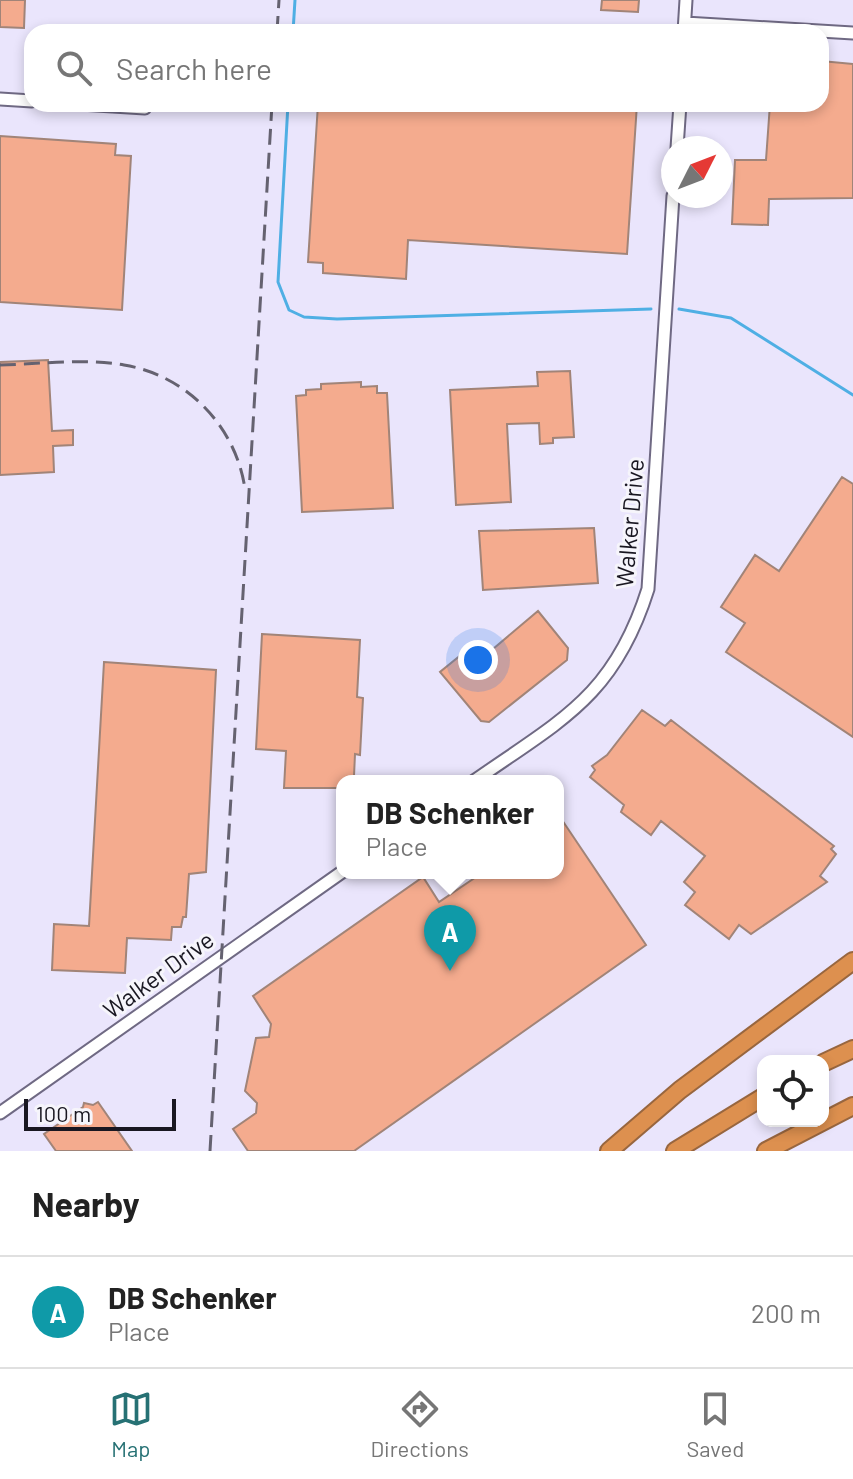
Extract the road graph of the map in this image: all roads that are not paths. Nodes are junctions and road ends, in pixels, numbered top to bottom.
1 (686, 0) edge
2 (684, 24) edge
3 (829, 32) edge
4 (853, 33) edge
5 (0, 99) edge
6 (24, 100) edge
7 (679, 112) edge
8 (678, 136) edge
9 (672, 208) edge
10 (483, 775) edge
11 (336, 876) edge
12 (853, 961) edge
13 (853, 1049) edge
14 (829, 1060) edge
15 (757, 1101) edge
16 (853, 1106) edge
17 (0, 1113) edge
18 (609, 1151) edge
19 (675, 1151) edge
20 (766, 1151) edge

1 - 2 street
3 - 4 street
5 - 6 street
7 - 8 street
9 - 10 street, Walker Drive
11 - 17 street, Walker Drive
12 - 18 highway
13 - 14 highway
15 - 19 highway
16 - 20 highway

